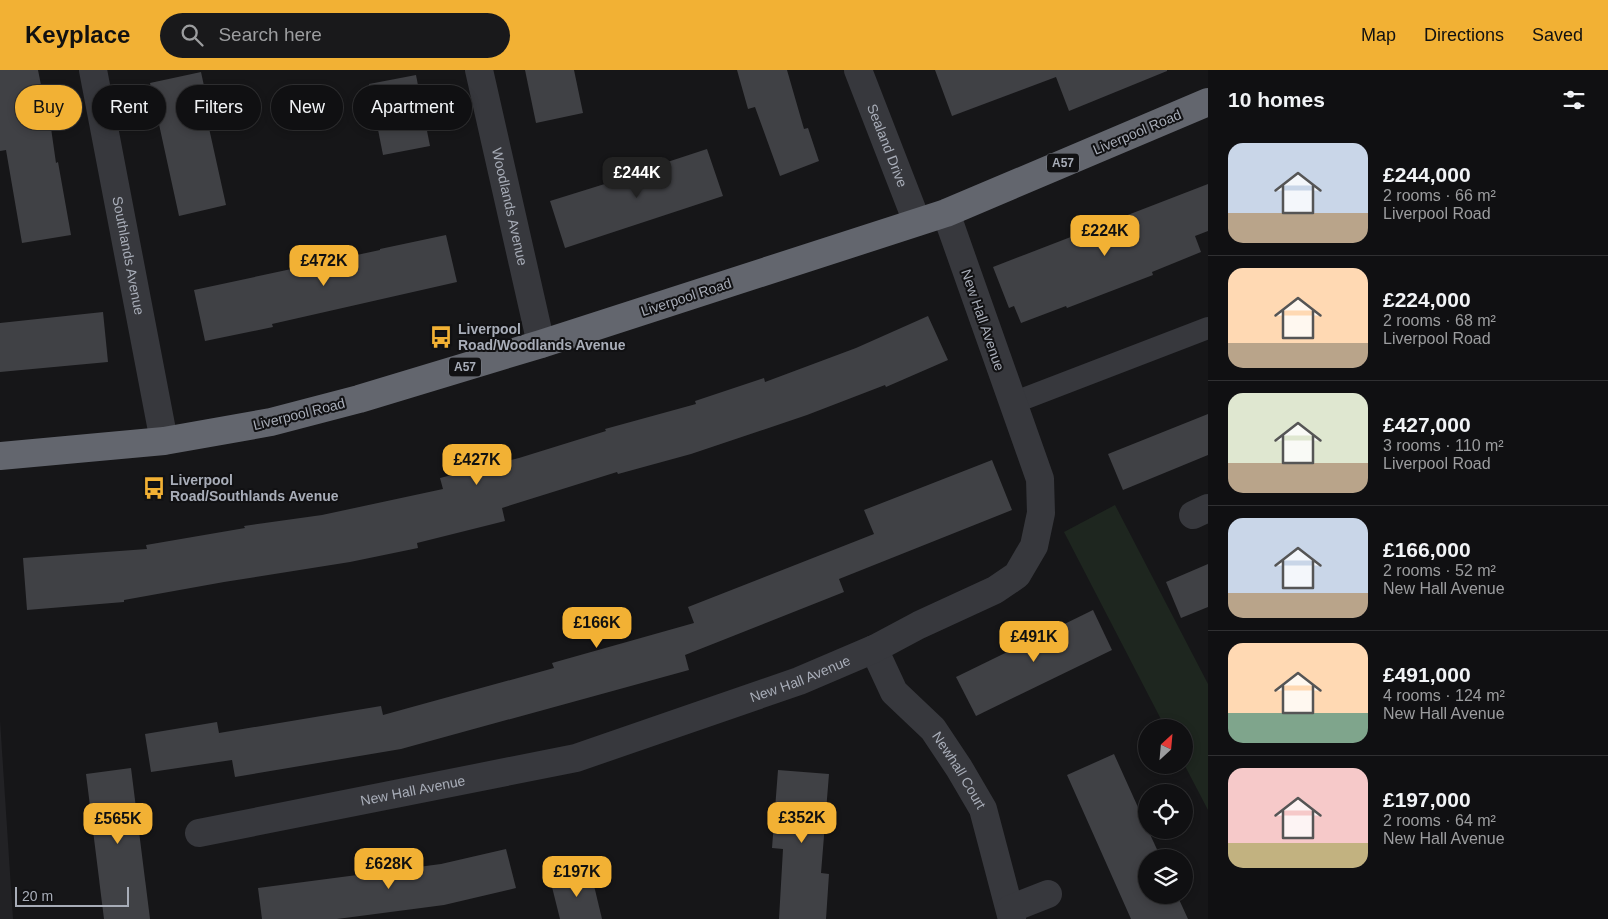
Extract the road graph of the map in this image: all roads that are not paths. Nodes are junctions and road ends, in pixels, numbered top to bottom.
1 (93, 70) edge
2 (479, 70) edge
3 (858, 70) edge
4 (1208, 102) edge
5 (946, 213) junction
6 (917, 222) junction
7 (1208, 328) edge
8 (541, 344) junction
9 (1012, 403) junction
10 (164, 441) junction
11 (0, 456) edge
12 (874, 649) junction
13 (199, 833) dead end
14 (1048, 894) dead end
15 (1011, 914) edge

1 - 10 street, Southlands Avenue
2 - 8 street, Woodlands Avenue
3 - 6 street, Sealand Drive
4 - 5 highway, Liverpool Road / A57
5 - 6 highway, Liverpool Road / A57
5 - 9 street, New Hall Avenue
6 - 8 highway, Liverpool Road / A57
7 - 9 lane
8 - 10 highway, Liverpool Road / A57
9 - 12 street, New Hall Avenue
10 - 11 highway, Liverpool Road / A57
12 - 13 street, New Hall Avenue
12 - 15 street, Newhall Court
14 - 15 street, Newhall Court

